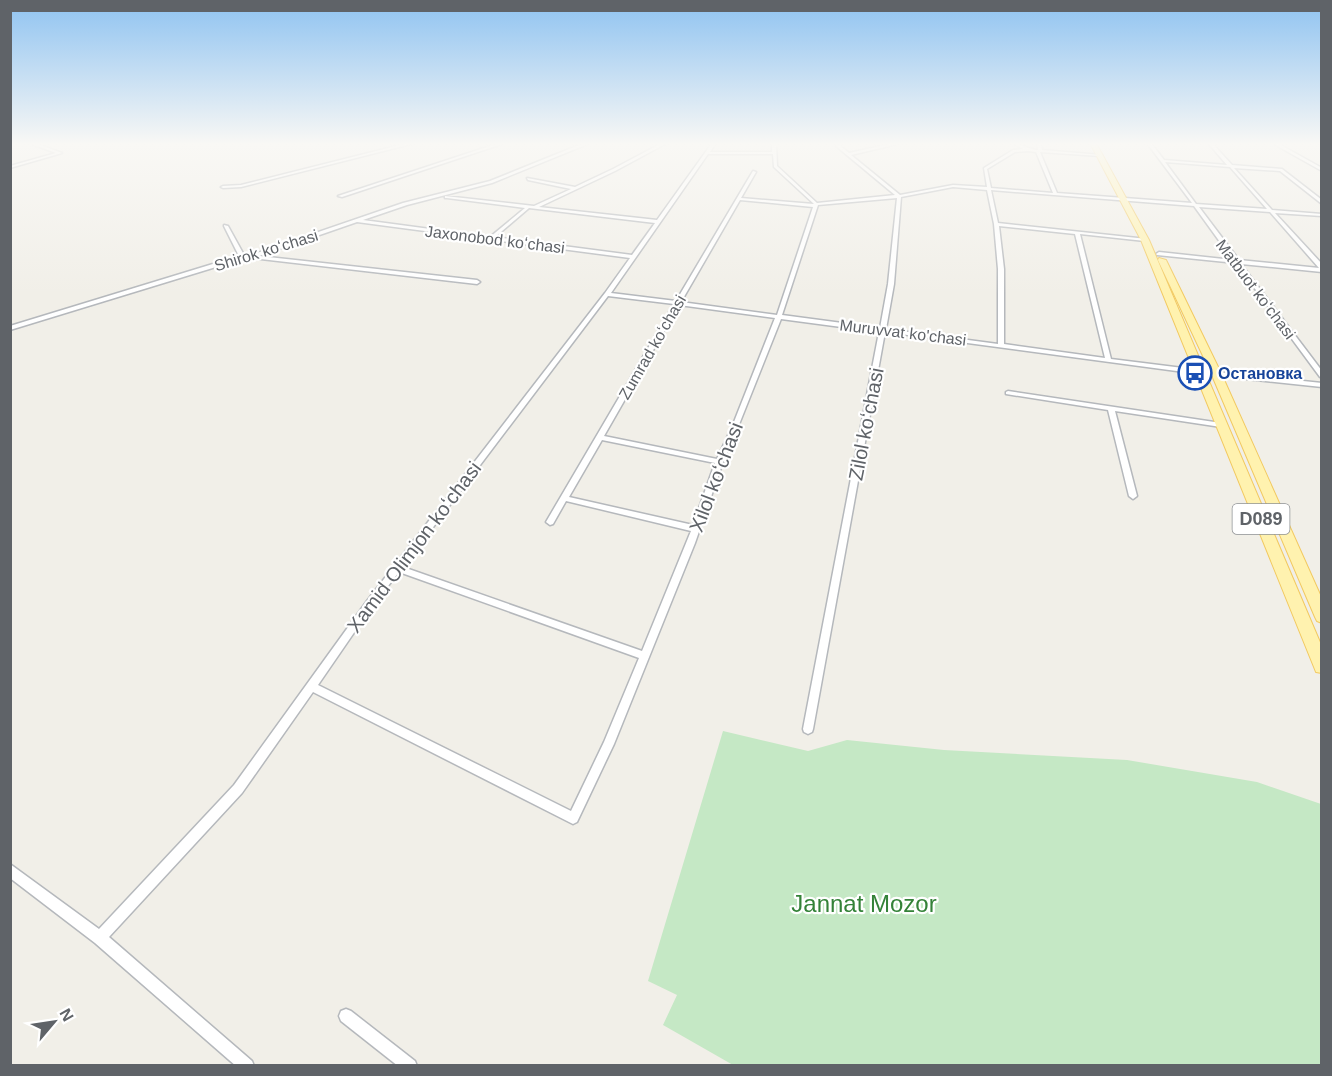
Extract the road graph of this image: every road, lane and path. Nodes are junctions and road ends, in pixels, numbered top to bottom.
1 (349, 193) edge
2 (452, 193) edge
3 (565, 193) edge
4 (679, 193) edge
5 (742, 193) edge
6 (804, 193) edge
7 (896, 193) edge
8 (914, 193) edge
9 (989, 193) edge
10 (1032, 193) edge
11 (1124, 193) edge
12 (1125, 193) edge
13 (1185, 193) edge
14 (1255, 193) edge
15 (1310, 193) edge
16 (1056, 195) joint
17 (340, 196) dead end
18 (442, 196) junction
19 (899, 196) junction
20 (739, 199) junction
21 (1128, 200) junction
22 (1322, 203) edge
23 (816, 205) junction
24 (1194, 205) junction
25 (532, 207) junction
26 (1271, 211) junction
27 (1322, 215) edge
28 (357, 220) junction
29 (658, 222) junction
30 (996, 224) junction
31 (226, 226) dead end
32 (1077, 232) junction
33 (492, 238) junction
34 (1144, 239) junction
35 (1159, 254) junction
36 (633, 256) junction
37 (242, 257) junction
38 (251, 257) junction
39 (1235, 262) junction
40 (1322, 269) edge
41 (477, 282) dead end
42 (607, 294) junction
43 (678, 303) junction
44 (779, 316) junction
45 (10, 328) edge
46 (883, 330) junction
47 (1001, 345) junction
48 (1108, 359) junction
49 (1199, 372) junction
50 (1216, 373) junction
51 (1322, 376) edge
52 (1322, 385) edge
53 (1008, 393) dead end
54 (1111, 409) junction
55 (1221, 425) junction
56 (600, 437) junction
57 (719, 462) junction
58 (1132, 496) dead end
59 (564, 498) junction
60 (550, 522) dead end
61 (696, 529) junction
62 (397, 568) junction
63 (1322, 617) edge
64 (645, 656) junction
65 (1322, 667) edge
66 (311, 686) junction
67 (808, 729) dead end
68 (10, 870) edge
69 (100, 938) junction
70 (346, 1016) dead end
71 (247, 1065) edge
72 (410, 1065) edge

1 - 17 street
2 - 18 street, Shirok koʻchasi
3 - 25 street
4 - 29 street, Xamid Olimjon koʻchasi
5 - 20 street, Zumrad koʻchasi
6 - 23 street
7 - 19 street
8 - 19 street
9 - 30 street
10 - 16 street
11 - 21 main road, D089
12 - 21 main road, D089
13 - 24 street, Matbuot koʻchasi
14 - 26 street
15 - 22 street
16 - 21 street
18 - 25 street
18 - 28 street, Shirok koʻchasi
19 - 23 street
19 - 46 street, Zilol koʻchasi
20 - 23 street
20 - 43 street, Zumrad koʻchasi
21 - 24 street
21 - 34 main road, D089
21 - 35 main road, D089
23 - 44 street, Xilol koʻchasi
24 - 26 street
24 - 39 street, Matbuot koʻchasi
25 - 29 street
25 - 33 street
26 - 27 street
26 - 40 street
28 - 33 street, Jaxonobod koʻchasi
28 - 38 street, Shirok koʻchasi
29 - 36 street, Xamid Olimjon koʻchasi
30 - 32 street
30 - 47 street
31 - 37 street
32 - 34 street
32 - 48 street
33 - 36 street, Jaxonobod koʻchasi
34 - 49 main road, D089
35 - 39 street
35 - 50 main road, D089
36 - 42 street, Xamid Olimjon koʻchasi
37 - 38 street, Shirok koʻchasi
37 - 45 street, Shirok koʻchasi
38 - 41 street
39 - 40 street
39 - 51 street, Matbuot koʻchasi
42 - 43 street, Muruvvat ko'chasi
42 - 62 street, Xamid Olimjon koʻchasi
43 - 44 street, Muruvvat ko'chasi
43 - 56 street, Zumrad koʻchasi
44 - 46 street, Muruvvat ko'chasi
44 - 57 street, Xilol koʻchasi
46 - 47 street, Muruvvat ko'chasi
46 - 67 street, Zilol koʻchasi
47 - 48 street, Muruvvat ko'chasi
48 - 49 street, Muruvvat ko'chasi
49 - 50 street
49 - 55 main road, D089
50 - 52 street
50 - 63 main road, D089
53 - 54 street
54 - 55 street
54 - 58 street
55 - 65 main road, D089
56 - 57 street
56 - 59 street, Zumrad koʻchasi
57 - 61 street, Xilol koʻchasi
59 - 60 street, Zumrad koʻchasi
59 - 61 street
61 - 64 street, Xilol koʻchasi
62 - 64 street
62 - 66 street, Xamid Olimjon koʻchasi
64 - 66 street, Xilol koʻchasi
66 - 69 street, Xamid Olimjon koʻchasi
68 - 69 street
69 - 71 street
70 - 72 street

